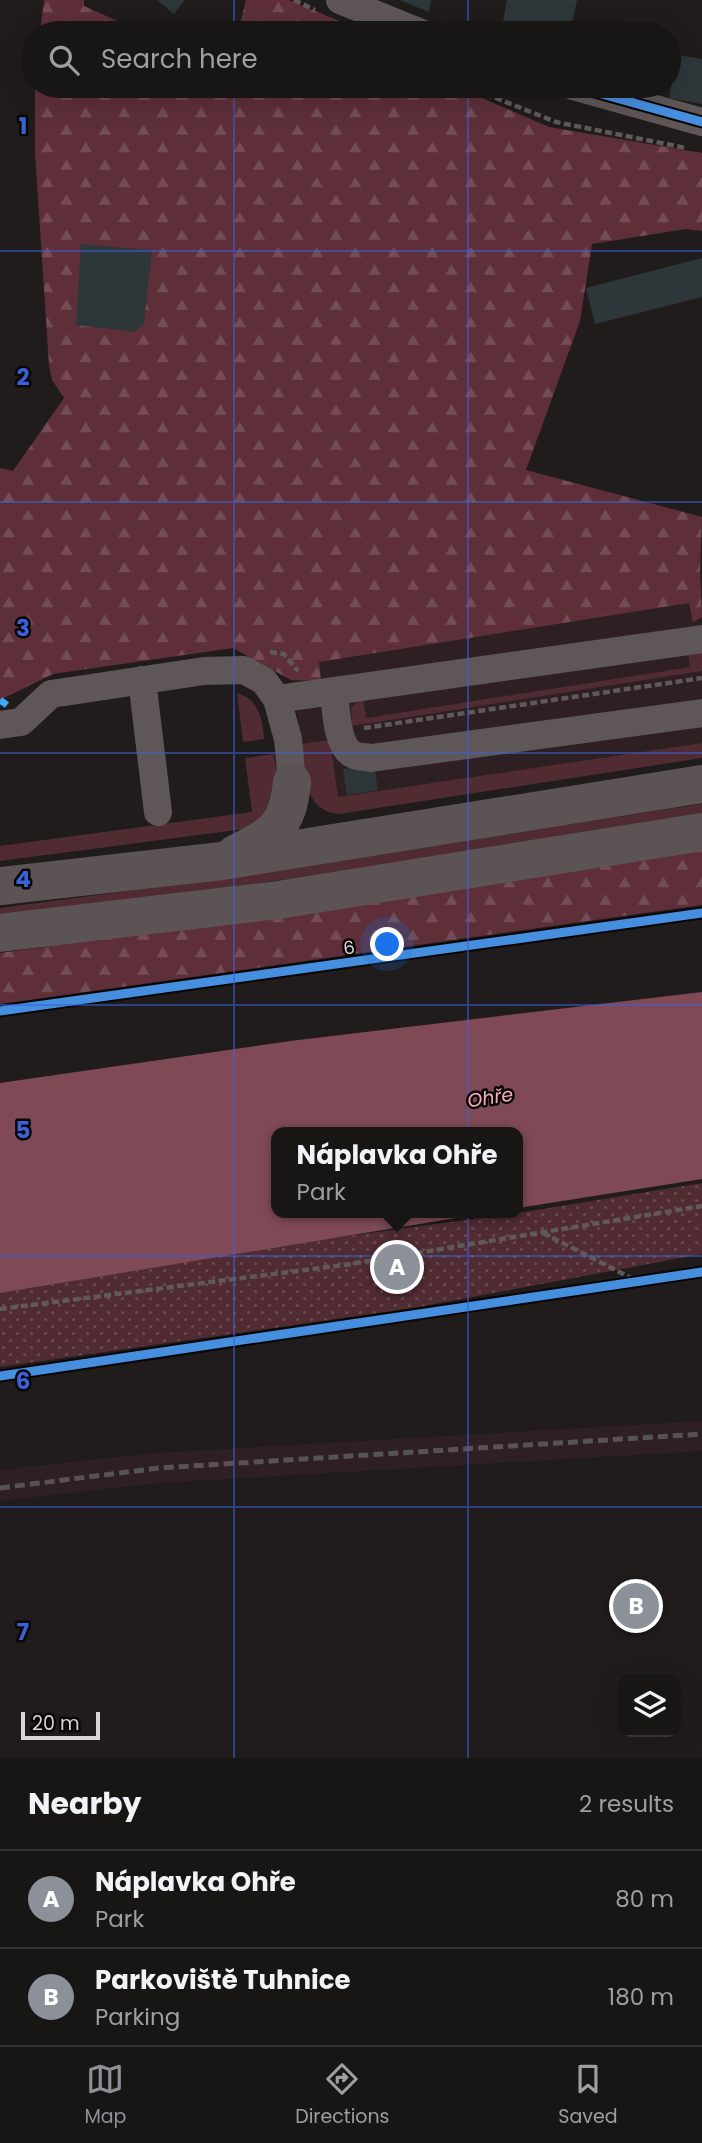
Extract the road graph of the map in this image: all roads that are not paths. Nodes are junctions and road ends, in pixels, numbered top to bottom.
1 (340, 0) edge
2 (392, 21) edge
3 (616, 98) edge
4 (702, 122) edge
5 (702, 639) edge
6 (142, 680) junction
7 (334, 691) junction
8 (277, 699) junction
9 (702, 713) edge
10 (0, 725) edge
11 (292, 782) junction
12 (702, 784) edge
13 (158, 812) dead end
14 (702, 832) edge
15 (379, 838) junction
16 (222, 861) junction
17 (0, 887) edge
18 (0, 933) edge

1 - 2 street
3 - 4 street
5 - 7 street
6 - 8 street
6 - 10 street
6 - 13 street
7 - 8 street
7 - 9 street
8 - 11 street
11 - 15 highway
11 - 16 highway
12 - 15 highway
14 - 18 highway
15 - 16 highway
16 - 17 highway

